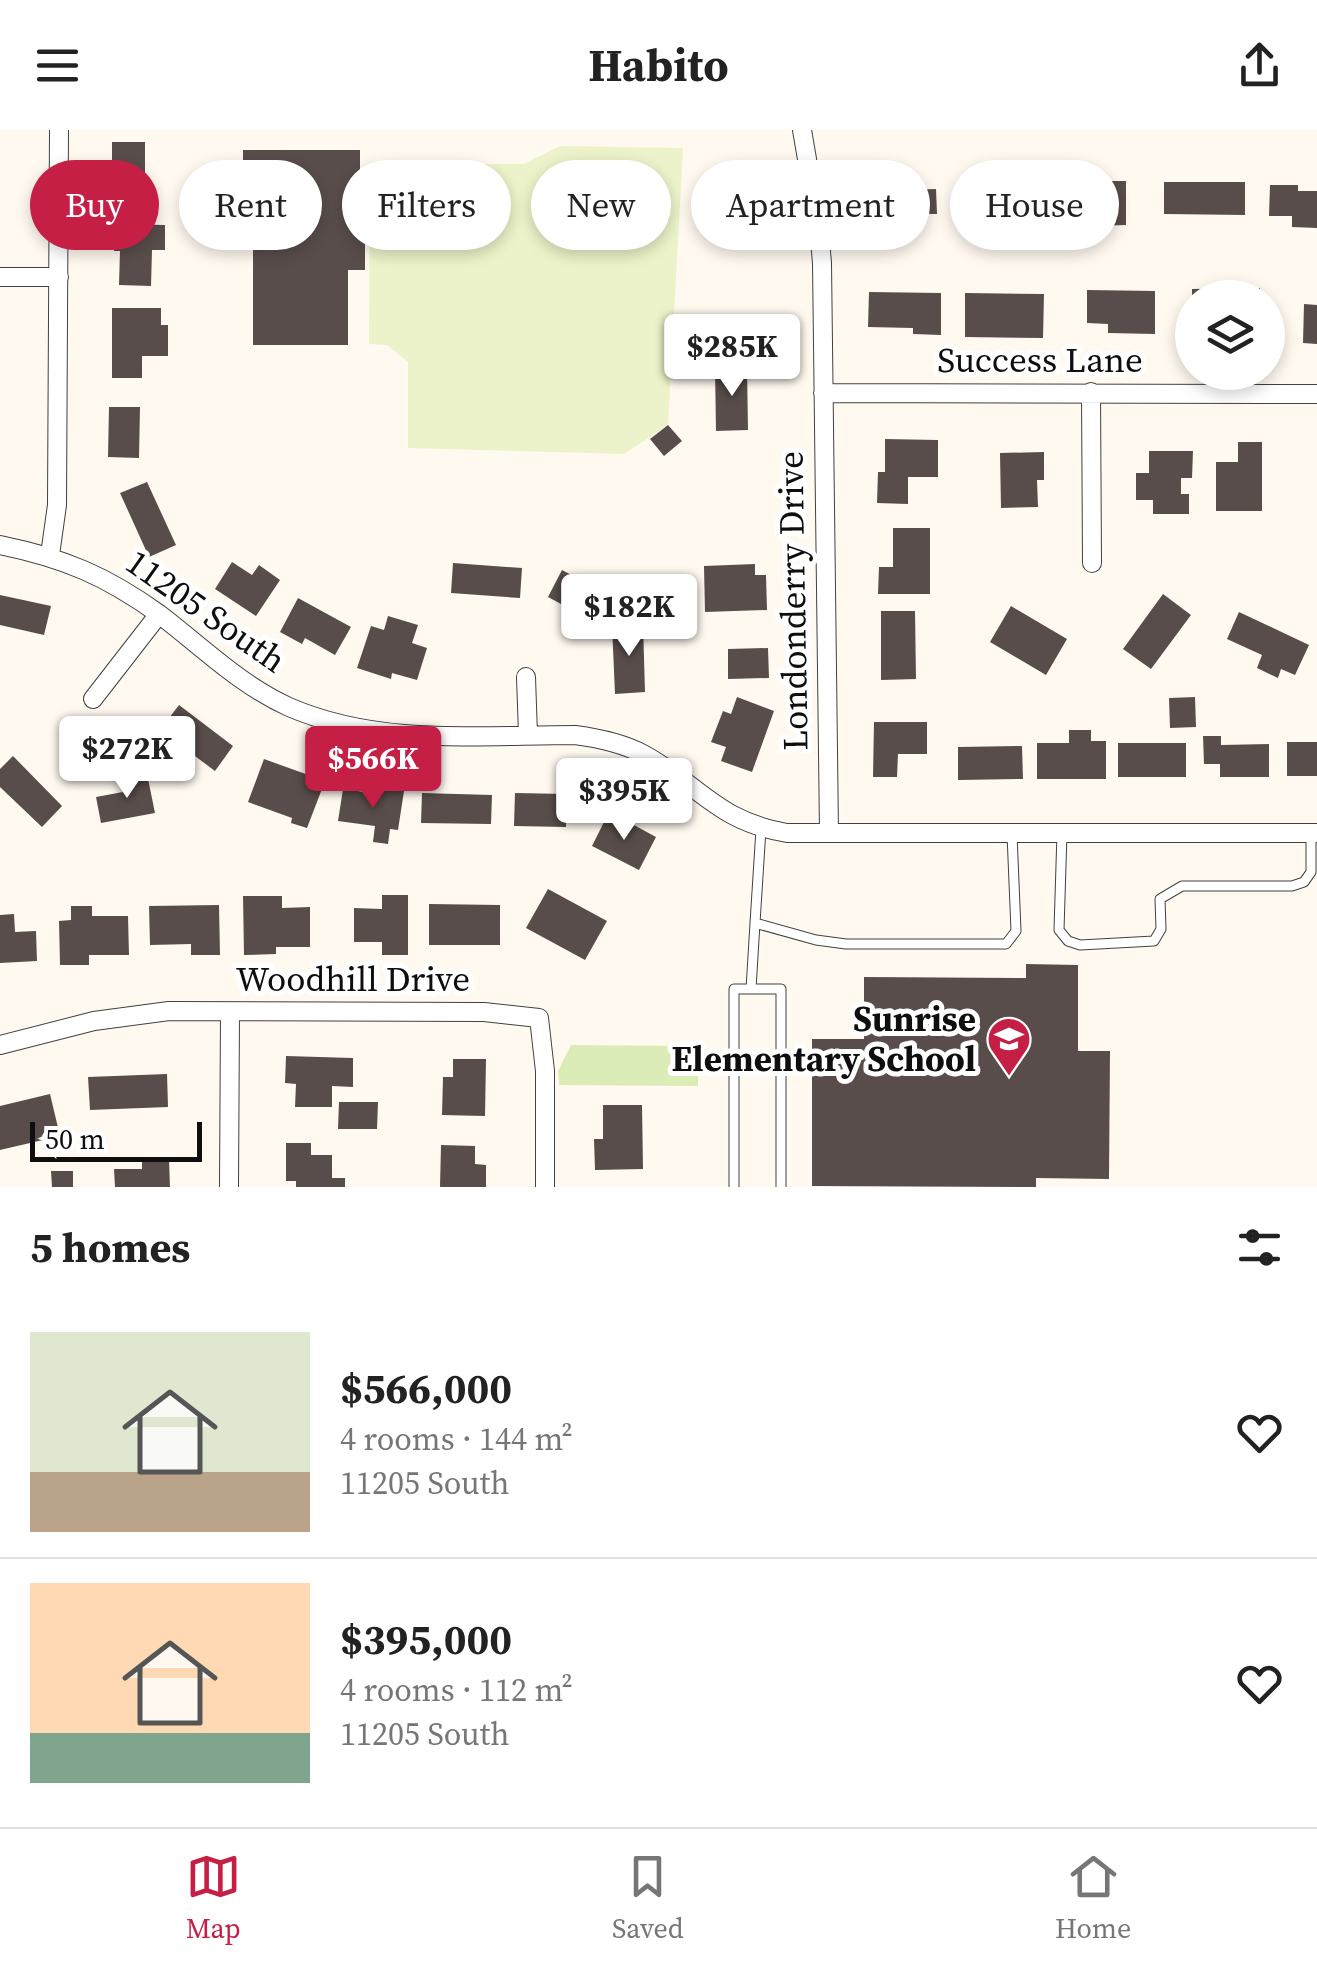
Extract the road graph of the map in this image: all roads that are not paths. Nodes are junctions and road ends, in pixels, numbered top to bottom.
1 (59, 130) edge
2 (802, 130) edge
3 (0, 277) edge
4 (59, 277) junction
5 (1091, 392) junction
6 (823, 393) junction
7 (1317, 394) edge
8 (0, 545) edge
9 (50, 555) junction
10 (1092, 563) dead end
11 (158, 614) junction
12 (526, 677) dead end
13 (93, 698) dead end
14 (528, 735) junction
15 (761, 829) junction
16 (828, 833) junction
17 (1012, 833) junction
18 (1062, 833) junction
19 (1314, 833) edge
20 (755, 923) junction
21 (751, 990) junction
22 (230, 1012) junction
23 (0, 1045) edge
24 (229, 1187) edge
25 (545, 1187) edge
26 (734, 1187) edge
27 (781, 1187) edge

1 - 4 street
2 - 6 street, Londonderry Drive
3 - 4 street
4 - 9 street
5 - 6 street, Success Lane
5 - 7 street, Success Lane
5 - 10 street
6 - 16 street, Londonderry Drive
8 - 9 street, 11205 South
9 - 11 street, 11205 South
11 - 13 street
11 - 14 street, 11205 South
12 - 14 street
14 - 15 street, 11205 South
15 - 16 street, 11205 South
15 - 20 lane
16 - 17 street, 11205 South
17 - 18 street, 11205 South
17 - 20 lane
18 - 19 street, 11205 South
18 - 19 lane
20 - 21 lane
21 - 26 lane
21 - 27 lane
22 - 23 street, Woodhill Drive
22 - 24 street
22 - 25 street, Woodhill Drive

